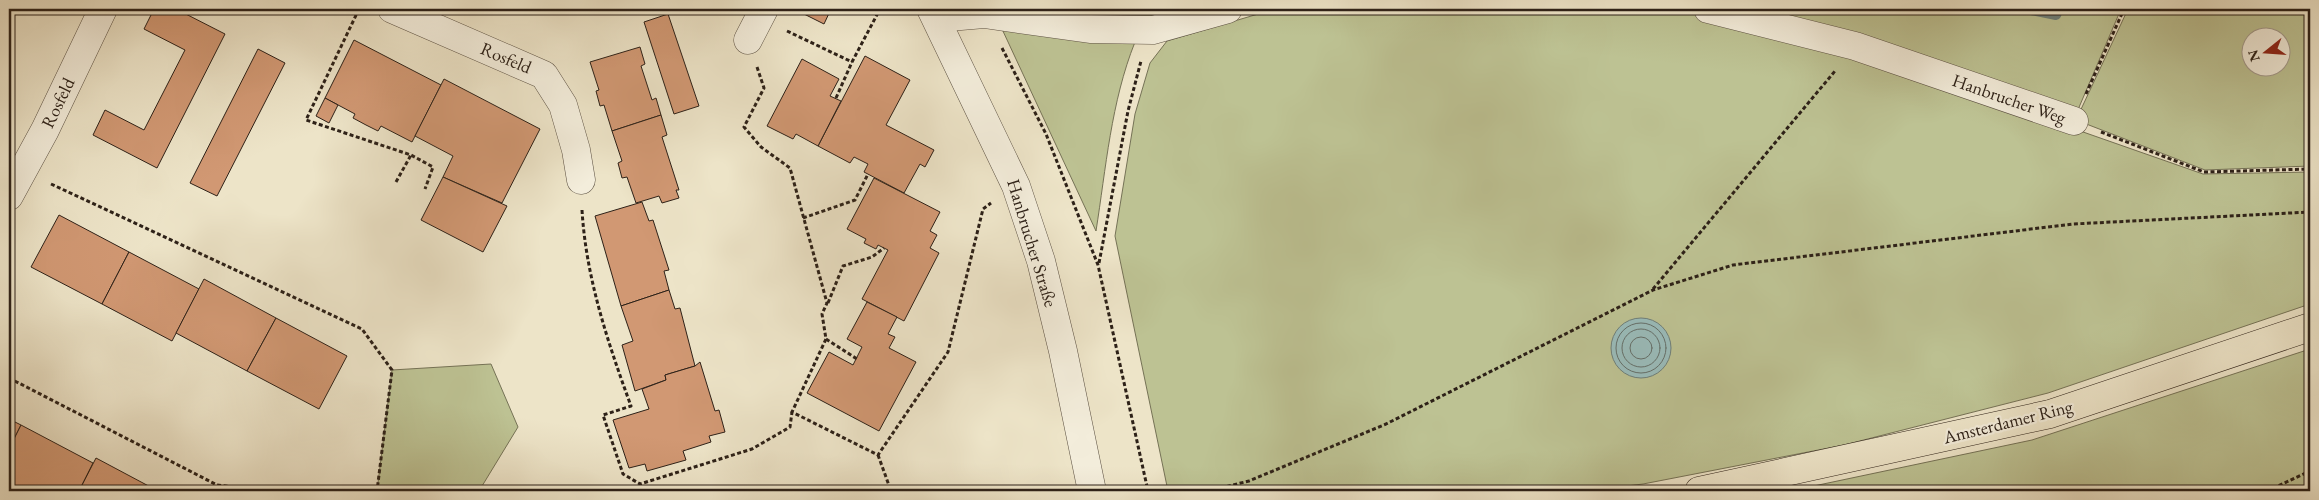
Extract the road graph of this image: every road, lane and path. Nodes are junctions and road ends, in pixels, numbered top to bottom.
1 (103, 9) edge
2 (359, 9) edge
3 (392, 9) edge
4 (880, 9) edge
5 (1228, 9) edge
6 (1708, 9) edge
7 (2124, 9) edge
8 (934, 13) edge
9 (984, 14) junction
10 (757, 22) edge
11 (1153, 30) junction
12 (1856, 46) junction
13 (852, 62) junction
14 (836, 98) dead end
15 (2074, 122) junction
16 (411, 155) junction
17 (2310, 169) edge
18 (23, 171) junction
19 (868, 174) dead end
20 (581, 180) dead end
21 (396, 182) dead end
22 (1016, 186) junction
23 (425, 189) dead end
24 (9, 196) edge
25 (2310, 212) edge
26 (803, 218) junction
27 (584, 238) dead end
28 (884, 248) dead end
29 (1098, 265) junction
30 (1653, 290) junction
31 (827, 303) junction
32 (2310, 327) edge
33 (826, 339) junction
34 (857, 359) dead end
35 (9, 378) edge
36 (792, 412) junction
37 (878, 455) junction
38 (2310, 471) edge
39 (217, 485) junction
40 (218, 491) edge
41 (272, 491) edge
42 (372, 491) edge
43 (891, 491) edge
44 (1092, 491) edge
45 (1148, 491) edge
46 (1208, 491) edge
47 (1699, 491) edge
48 (2267, 491) edge

1 - 18 street, Rosfeld
2 - 16 path
3 - 20 street, Rosfeld
4 - 13 path
5 - 11 street
6 - 12 street, Hanbrucher Weg
7 - 15 path
8 - 9 street
8 - 22 street, Hanbrucher Straße
9 - 11 street
9 - 29 path
10 - 13 path
10 - 26 path
11 - 29 path
12 - 15 street, Hanbrucher Weg
12 - 30 path
13 - 14 path
15 - 17 path, Hanbrucher Weg
16 - 21 path
16 - 23 path
18 - 24 street, Rosfeld
18 - 42 path
19 - 26 path
22 - 37 path
22 - 44 street, Hanbrucher Straße
25 - 30 path
26 - 31 path
27 - 36 path
28 - 31 path
29 - 45 path
30 - 46 path
31 - 33 path
32 - 47 main road, Amsterdamer Ring
33 - 34 path
33 - 36 path
35 - 39 path
36 - 37 path
37 - 43 path
38 - 48 path
39 - 40 path
39 - 41 path

